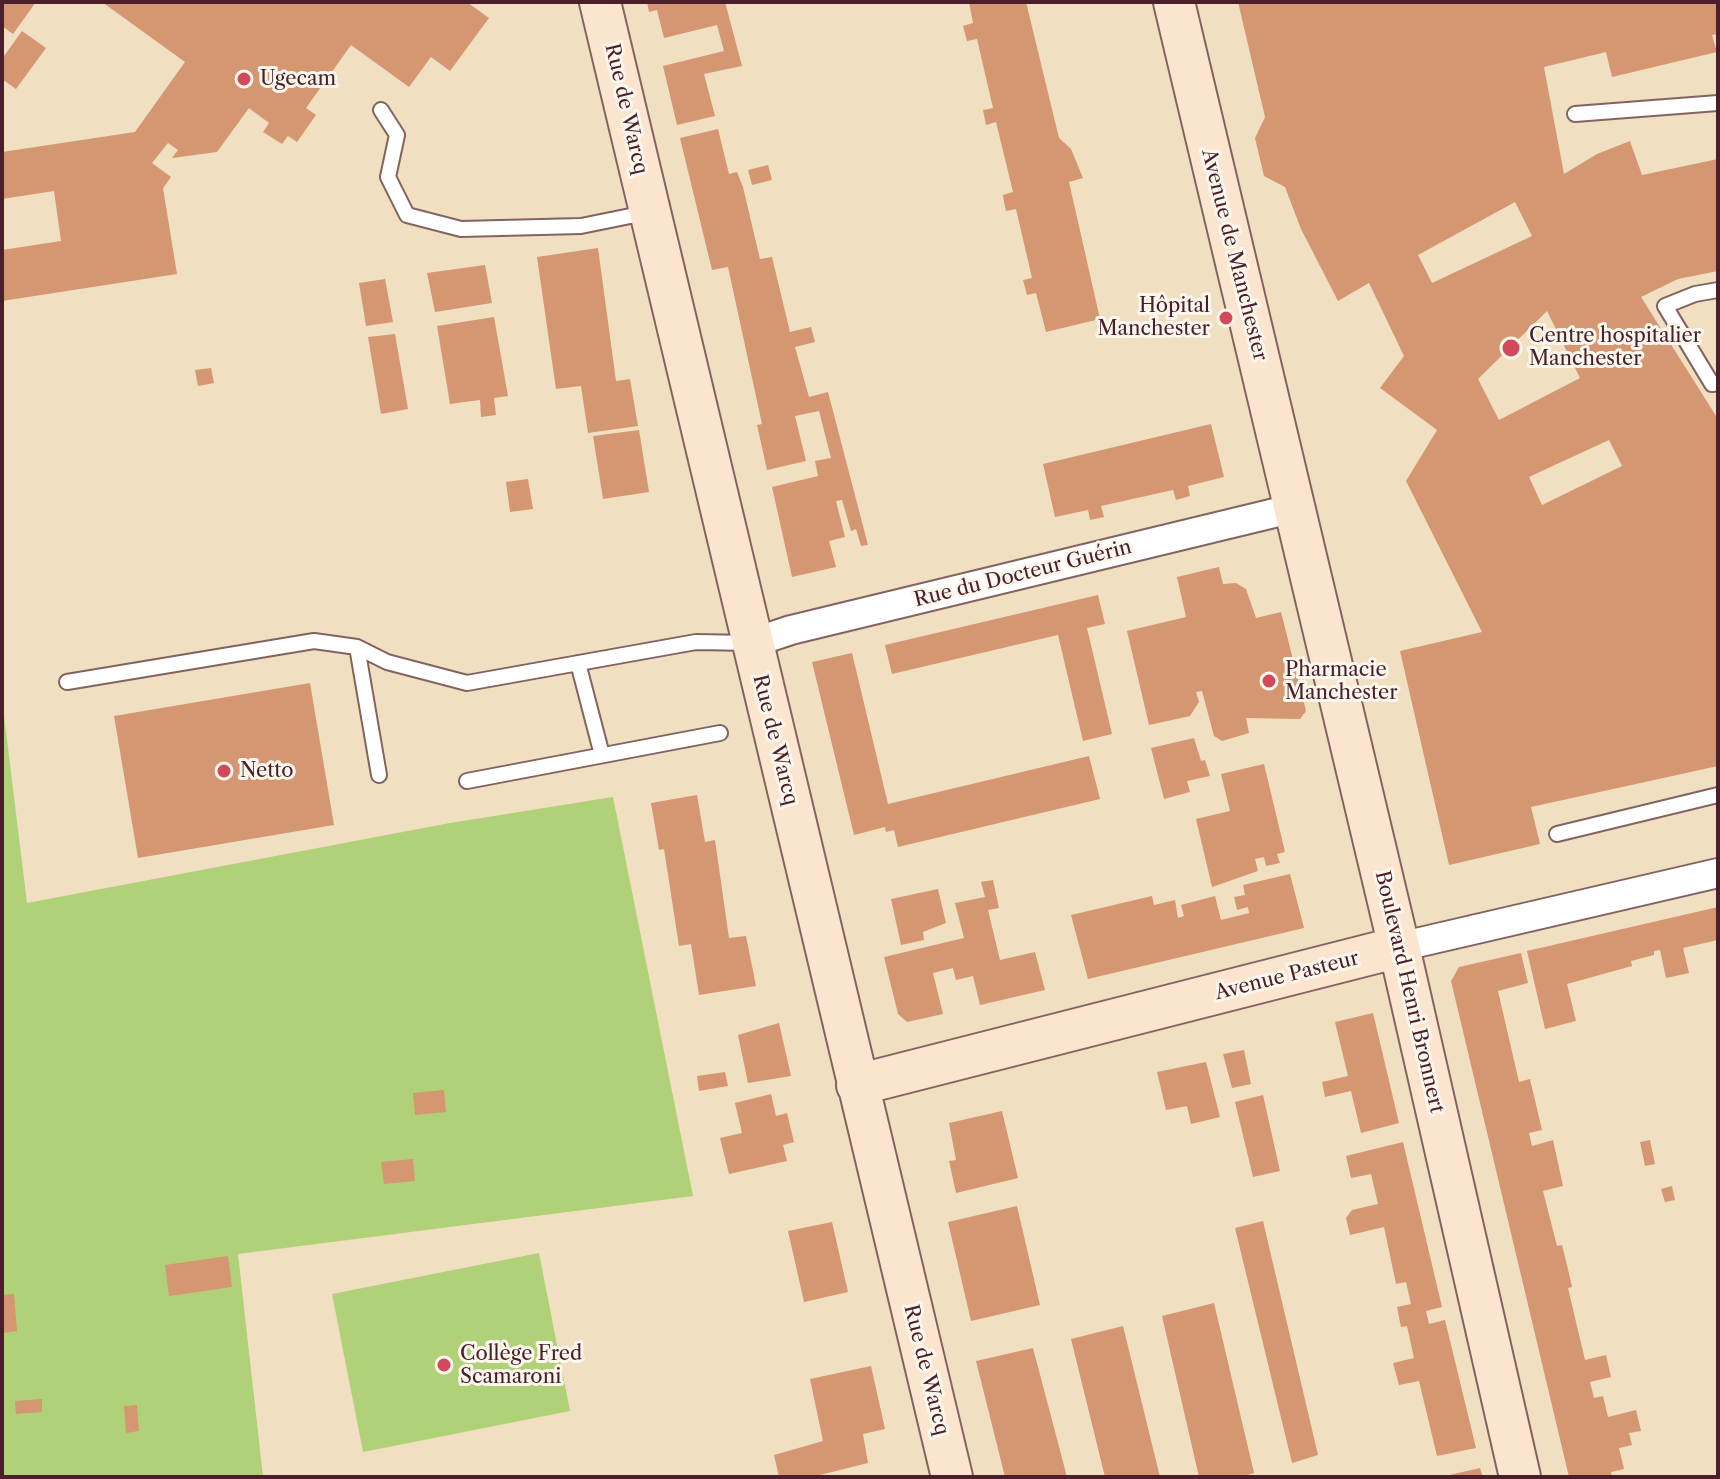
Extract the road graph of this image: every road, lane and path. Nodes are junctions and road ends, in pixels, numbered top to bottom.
1 (600, 2) edge
2 (1174, 2) edge
3 (1718, 103) edge
4 (381, 110) dead end
5 (1575, 114) dead end
6 (650, 212) junction
7 (1718, 290) edge
8 (1718, 383) edge
9 (1295, 508) junction
10 (752, 643) junction
11 (357, 647) junction
12 (578, 663) junction
13 (67, 682) dead end
14 (720, 733) dead end
15 (602, 755) junction
16 (379, 775) dead end
17 (467, 781) dead end
18 (1718, 795) edge
19 (1557, 834) dead end
20 (1718, 873) edge
21 (1399, 947) junction
22 (857, 1085) junction
23 (952, 1477) edge
24 (1520, 1477) edge

1 - 6 main road, Rue de Warcq
2 - 9 main road, Avenue de Manchester
3 - 5 lane
4 - 6 lane
6 - 10 main road, Rue de Warcq
7 - 8 lane
9 - 10 street, Rue du Docteur Guérin
9 - 21 main road, Boulevard Henri Bronnert
10 - 12 lane
10 - 22 main road, Rue de Warcq
11 - 12 lane
11 - 13 lane
11 - 16 lane
12 - 15 lane
14 - 15 lane
15 - 17 lane
18 - 19 lane
20 - 21 street, Avenue Pasteur
21 - 22 main road, Avenue Pasteur
21 - 24 main road, Boulevard Henri Bronnert
22 - 23 main road, Rue de Warcq

